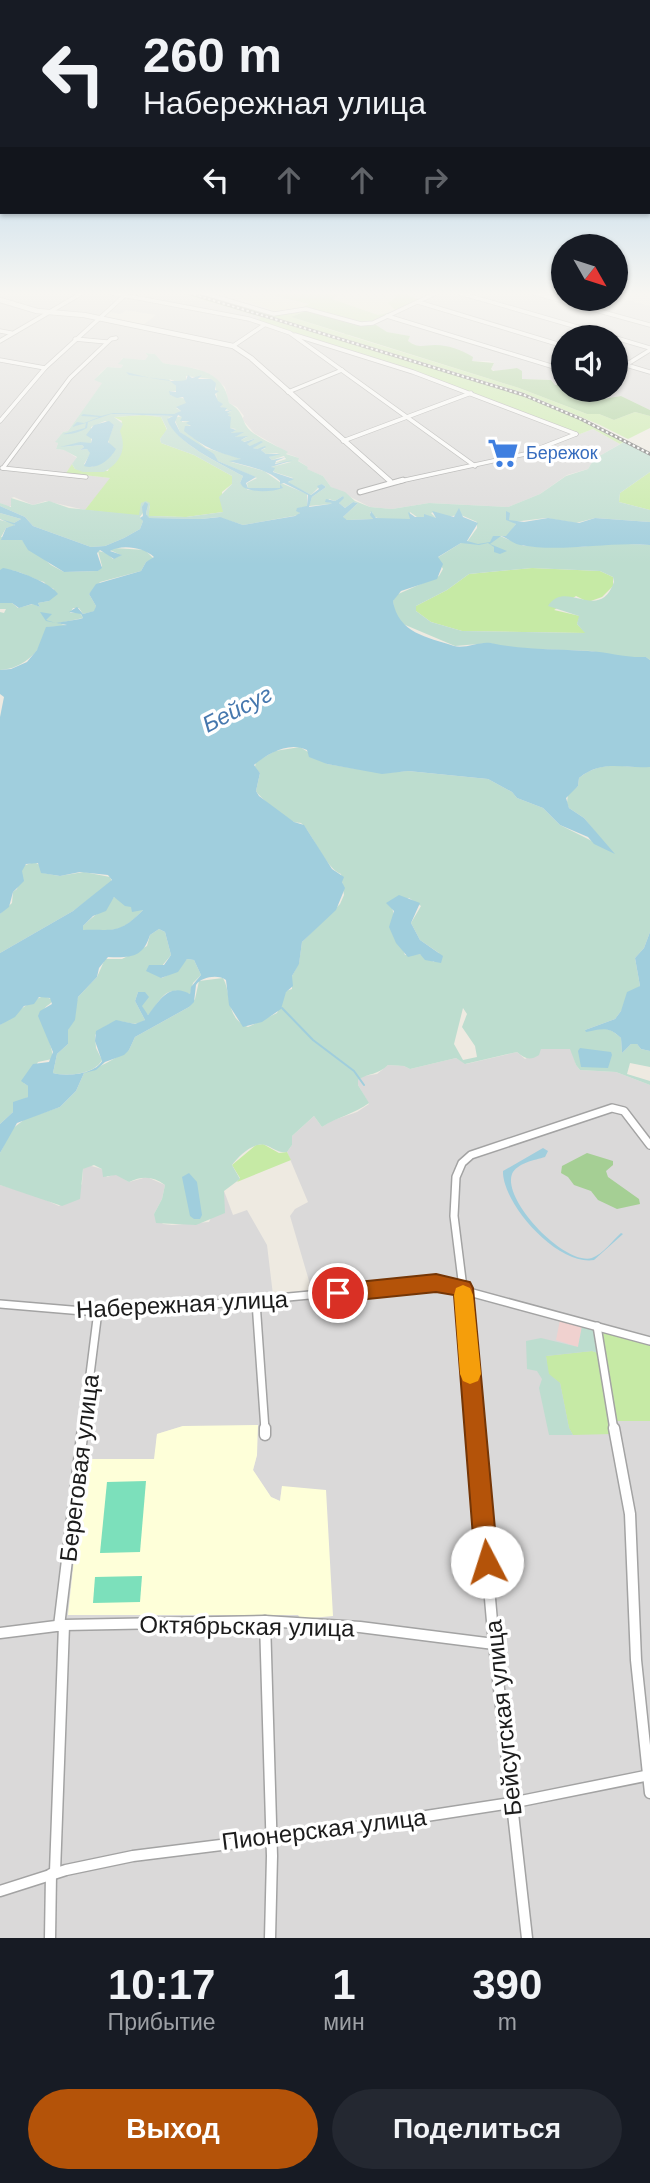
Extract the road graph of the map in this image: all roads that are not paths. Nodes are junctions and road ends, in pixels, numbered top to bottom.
1 (32, 383) edge
2 (66, 383) edge
3 (279, 383) edge
4 (309, 383) edge
5 (361, 383) edge
6 (442, 383) edge
7 (288, 392) junction
8 (471, 393) junction
9 (409, 417) junction
10 (0, 421) edge
11 (343, 441) junction
12 (475, 466) junction
13 (1, 468) edge
14 (86, 477) dead end
15 (390, 481) junction
16 (360, 492) dead end
17 (650, 1145) edge
18 (463, 1288) junction
19 (256, 1302) junction
20 (0, 1304) edge
21 (98, 1311) junction
22 (597, 1326) junction
23 (650, 1341) edge
24 (265, 1435) dead end
25 (265, 1621) junction
26 (62, 1625) junction
27 (0, 1633) edge
28 (494, 1644) junction
29 (649, 1776) edge
30 (650, 1793) edge
31 (513, 1803) junction
32 (271, 1839) junction
33 (53, 1873) junction
34 (0, 1891) edge
35 (50, 1938) edge
36 (270, 1938) edge
37 (527, 1938) edge

1 - 10 street
2 - 13 street
3 - 7 street
4 - 7 street
5 - 9 street
6 - 8 street
7 - 11 street
8 - 9 street
8 - 12 street
9 - 11 street
9 - 12 street
11 - 15 street
12 - 15 street
13 - 14 street
15 - 16 street
17 - 18 street, Бейсугская улица
18 - 19 street, Набережная улица
18 - 22 street, Набережная улица
18 - 28 street, Бейсугская улица
19 - 21 street, Набережная улица
19 - 24 street
20 - 21 street, Набережная улица
21 - 26 street, Береговая улица
22 - 23 street, Набережная улица
22 - 29 street
25 - 26 street, Октябрьская улица
25 - 28 street, Октябрьская улица
25 - 32 street
26 - 27 street, Октябрьская улица
26 - 33 street, Береговая улица
28 - 31 street, Бейсугская улица
29 - 30 street
29 - 31 street, Пионерская улица
31 - 32 street, Пионерская улица
31 - 37 street, Бейсугская улица
32 - 33 street, Пионерская улица
32 - 36 street
33 - 34 street, Пионерская улица
33 - 35 street, Береговая улица

